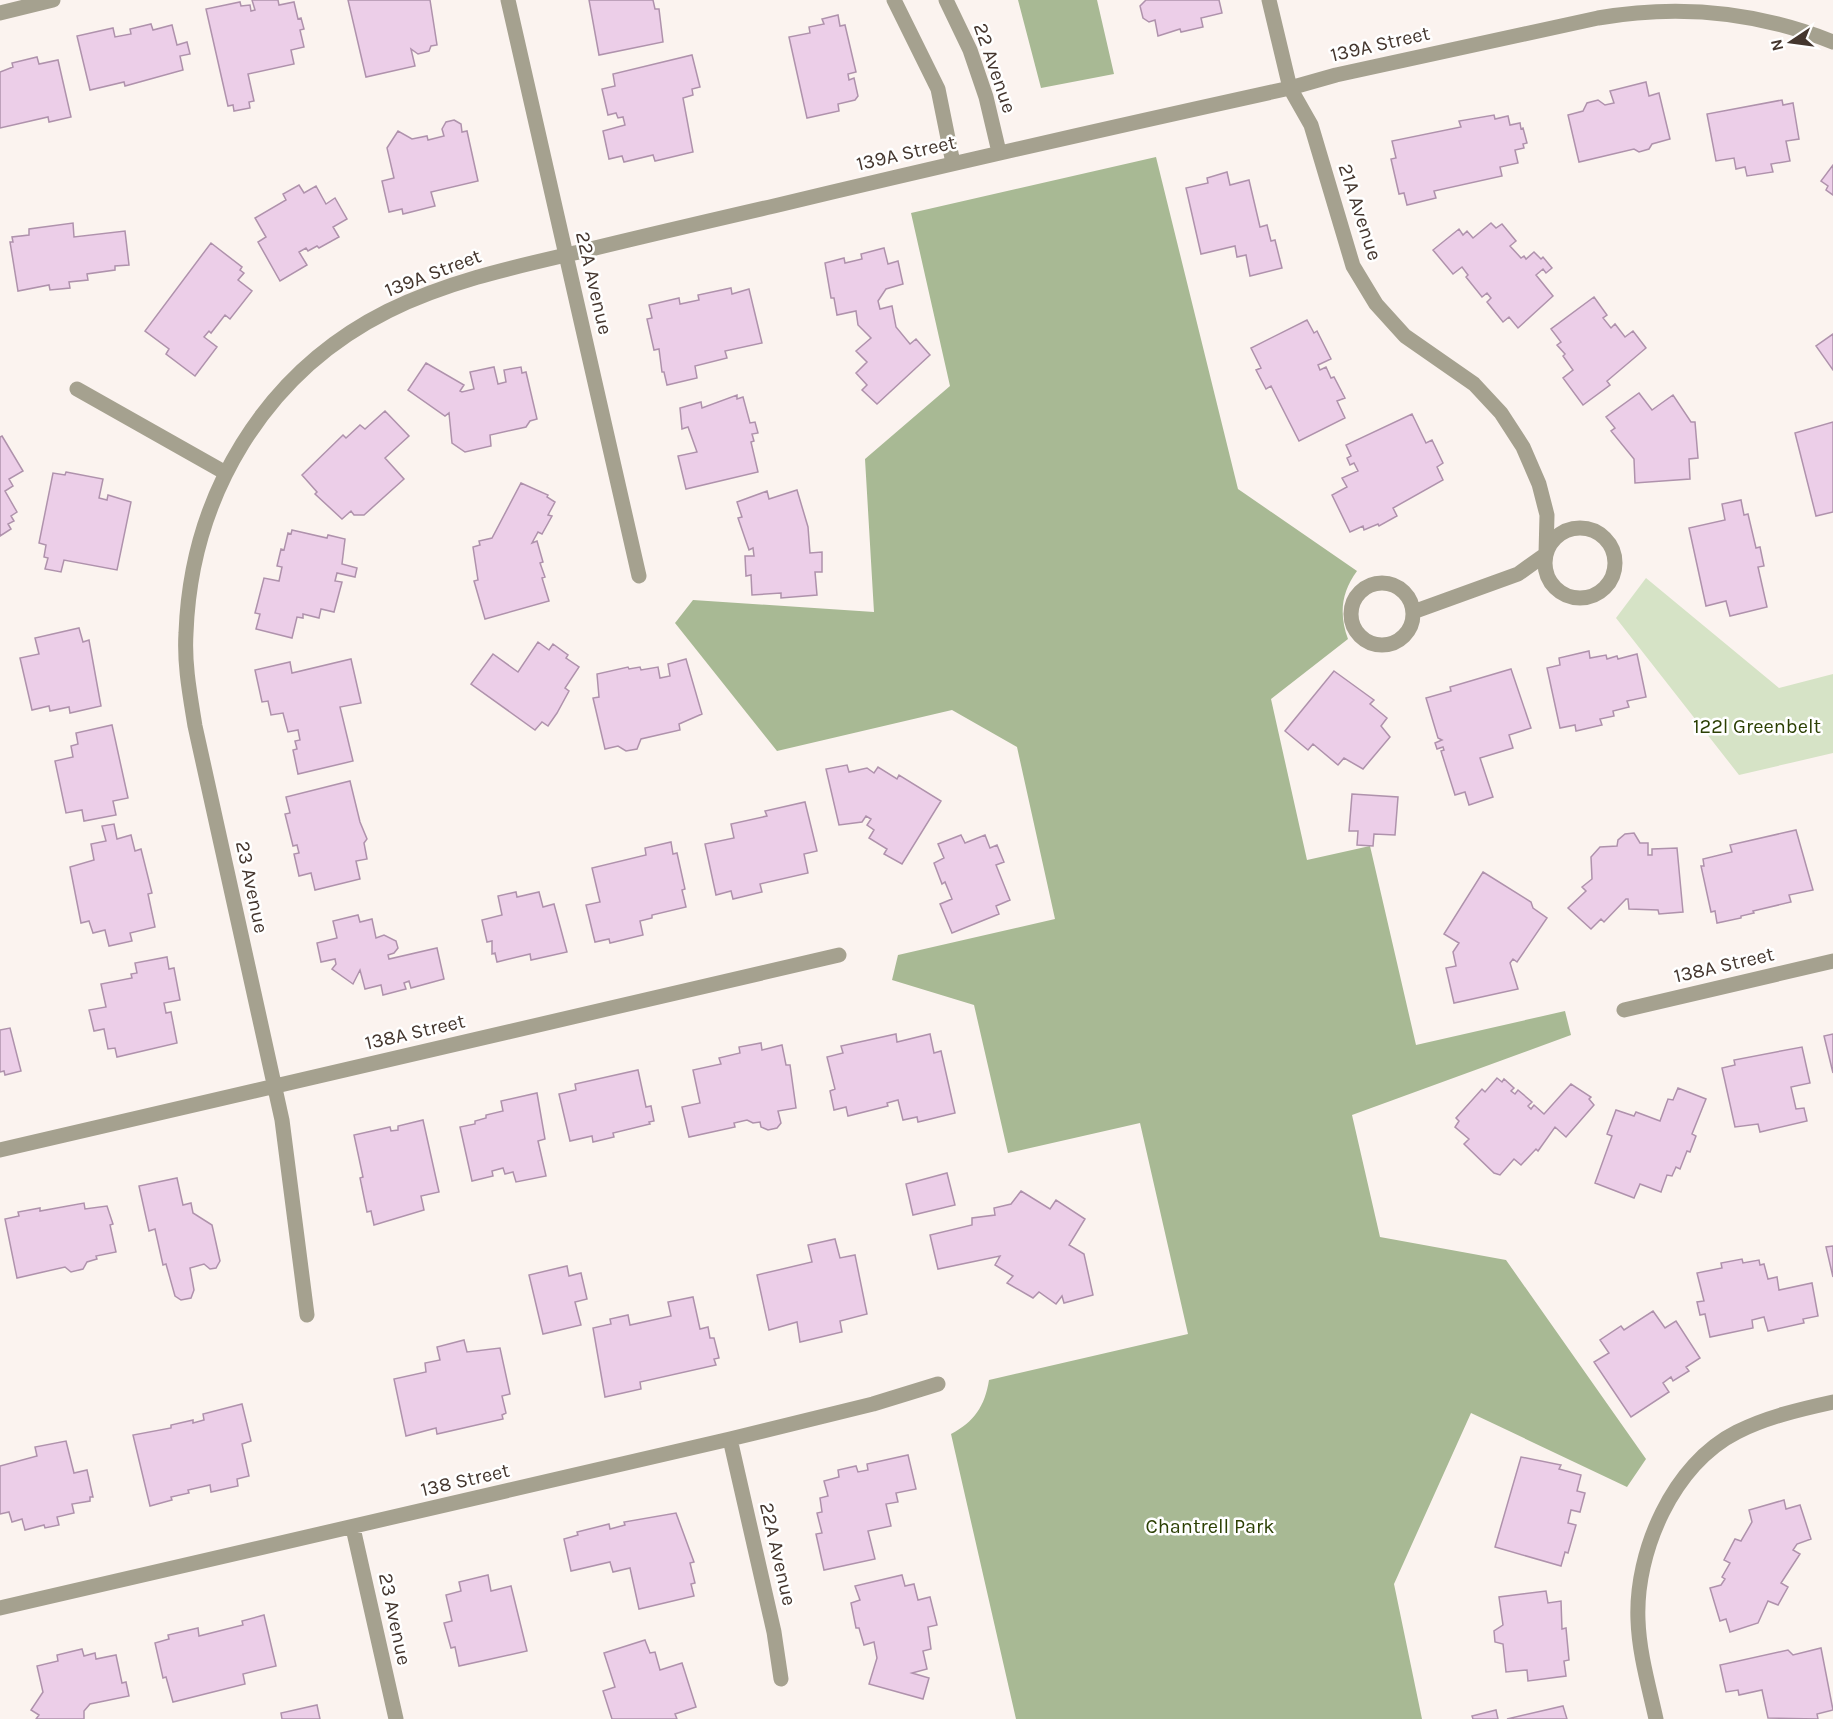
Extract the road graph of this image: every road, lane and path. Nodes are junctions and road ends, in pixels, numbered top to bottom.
1 (53, 0) edge
2 (508, 0) edge
3 (894, 0) edge
4 (946, 0) edge
5 (1269, 0) edge
6 (0, 13) edge
7 (1833, 42) edge
8 (1290, 88) junction
9 (999, 152) junction
10 (953, 163) junction
11 (566, 255) junction
12 (77, 389) dead end
13 (224, 472) junction
14 (1546, 554) junction
15 (639, 576) dead end
16 (1413, 612) junction
17 (839, 955) dead end
18 (1833, 961) edge
19 (1624, 1010) dead end
20 (274, 1087) junction
21 (0, 1150) edge
22 (307, 1315) dead end
23 (938, 1384) dead end
24 (1833, 1402) edge
25 (730, 1439) junction
26 (353, 1528) junction
27 (0, 1608) edge
28 (781, 1679) dead end
29 (396, 1719) edge
30 (1656, 1719) edge

1 - 6 street
2 - 11 street, 22A Avenue
3 - 10 street
4 - 9 street, 22 Avenue
5 - 8 street, 21A Avenue
7 - 8 street, 139A Street
8 - 9 street, 139A Street
8 - 14 street, 21A Avenue
9 - 10 street, 139A Street
10 - 11 street, 139A Street
11 - 13 street, 139A Street
11 - 15 street, 22A Avenue
12 - 13 street
13 - 20 street, 23 Avenue
14 - 14 street, 21A Avenue
14 - 16 street, 21A Avenue
16 - 16 street
17 - 20 street, 138A Street
18 - 19 street, 138A Street
20 - 21 street, 138A Street
20 - 22 street, 23 Avenue
23 - 25 street, 138 Street
24 - 30 street
25 - 26 street, 138 Street
25 - 28 street, 22A Avenue
26 - 27 street, 138 Street
26 - 29 street, 23 Avenue

